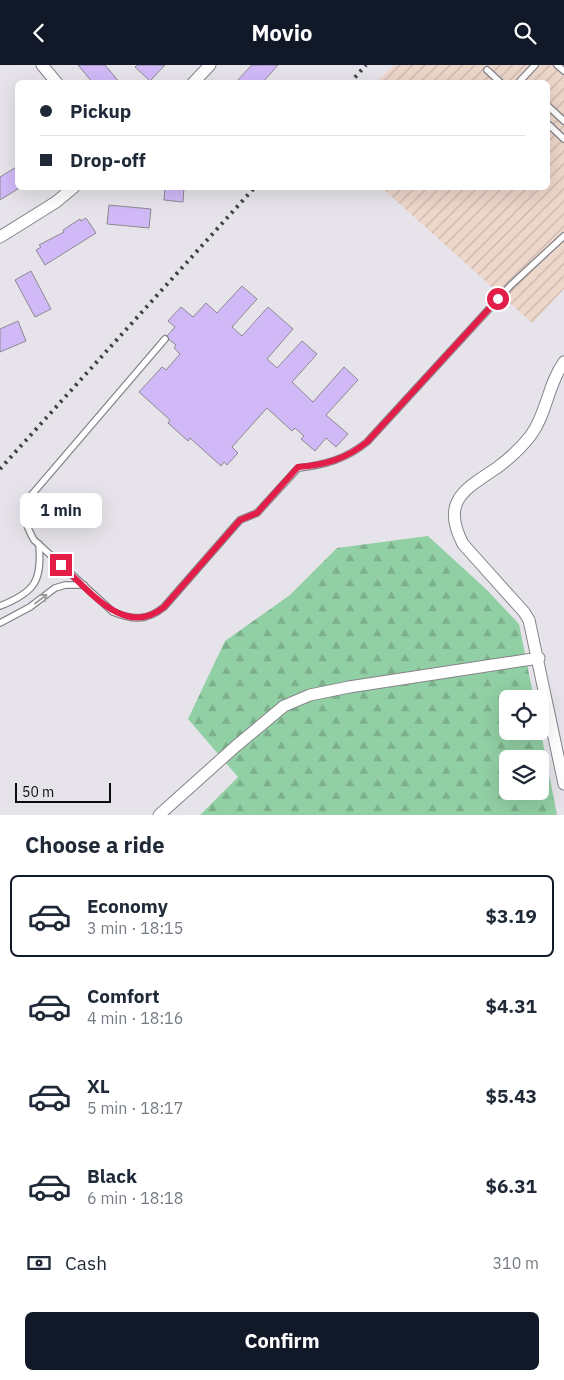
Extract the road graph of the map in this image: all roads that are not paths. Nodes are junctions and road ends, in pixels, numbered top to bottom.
1 (42, 65) edge
2 (210, 65) edge
3 (534, 65) edge
4 (557, 65) edge
5 (487, 70) dead end
6 (564, 71) edge
7 (54, 80) edge
8 (196, 80) edge
9 (498, 80) edge
10 (521, 80) edge
11 (550, 108) edge
12 (564, 121) edge
13 (550, 126) edge
14 (564, 139) edge
15 (70, 190) edge
16 (564, 236) edge
17 (0, 237) edge
18 (165, 339) dead end
19 (564, 362) edge
20 (38, 544) junction
21 (84, 585) junction
22 (0, 606) edge
23 (0, 623) edge
24 (539, 659) junction
25 (564, 784) edge
26 (160, 815) edge

1 - 7 street
2 - 8 street
3 - 10 lane
4 - 6 lane
5 - 9 lane
11 - 12 lane
13 - 14 lane
15 - 17 street
16 - 21 lane
18 - 20 lane
19 - 24 street
20 - 21 lane
20 - 22 lane
23 -> 21 lane
24 - 25 street
24 - 26 street

